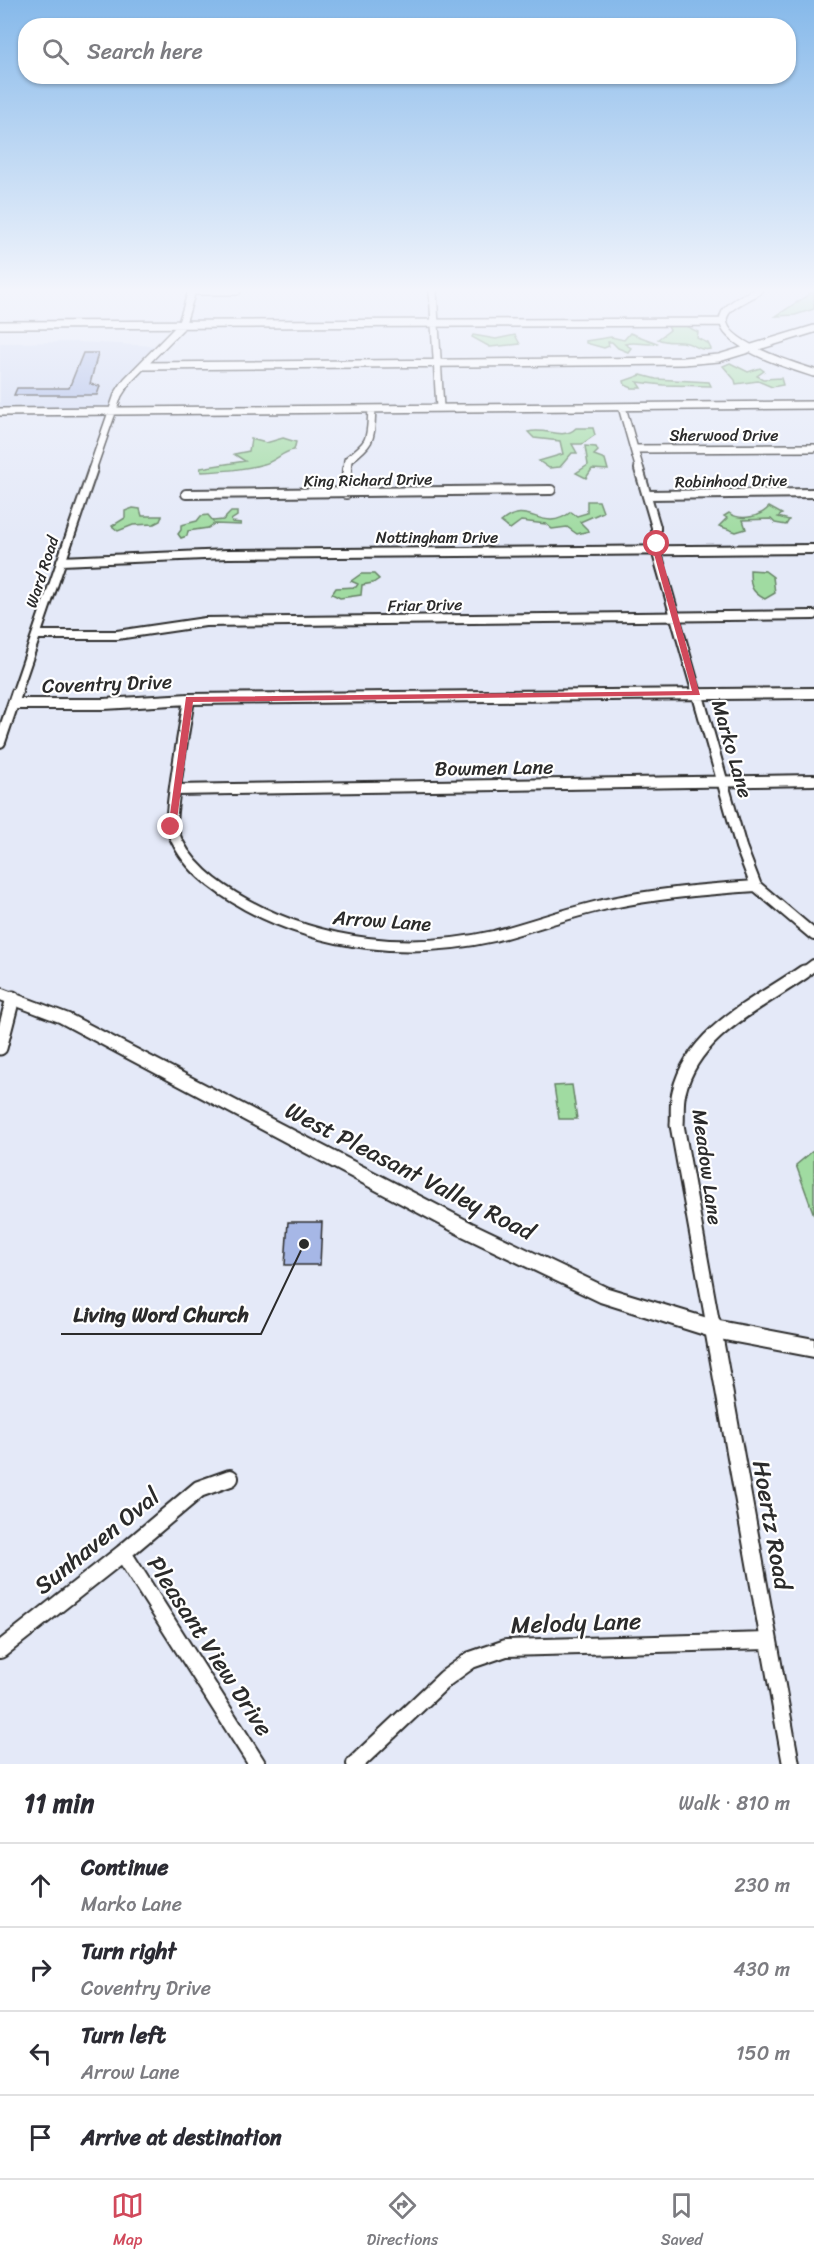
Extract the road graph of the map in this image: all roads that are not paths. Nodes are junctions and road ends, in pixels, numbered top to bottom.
1 (135, 373) edge
2 (438, 373) edge
3 (814, 405) edge
4 (622, 407) junction
5 (440, 408) junction
6 (372, 409) junction
7 (112, 411) junction
8 (0, 412) edge
9 (814, 448) edge
10 (634, 449) junction
11 (551, 490) dead end
12 (814, 493) edge
13 (186, 494) dead end
14 (346, 494) junction
15 (648, 495) junction
16 (814, 549) edge
17 (656, 550) junction
18 (61, 561) junction
19 (814, 615) edge
20 (675, 616) junction
21 (38, 634) junction
22 (697, 693) junction
23 (814, 693) edge
24 (189, 699) junction
25 (13, 704) junction
26 (0, 742) edge
27 (814, 780) edge
28 (722, 782) junction
29 (175, 790) junction
30 (756, 886) junction
31 (814, 935) edge
32 (814, 965) edge
33 (7, 996) edge
34 (0, 1048) edge
35 (714, 1329) junction
36 (814, 1348) edge
37 (230, 1478) dead end
38 (123, 1553) junction
39 (768, 1641) junction
40 (0, 1650) edge
41 (257, 1764) edge
42 (355, 1764) edge
43 (791, 1764) edge

1 - 7 street, Ward Road
2 - 5 street
3 - 4 street
4 - 5 street
4 - 10 street, Marko Lane
5 - 6 street
6 - 7 street
6 - 14 street
7 - 8 street
7 - 18 street, Ward Road
9 - 10 street, Sherwood Drive
10 - 15 street, Marko Lane
11 - 14 street, King Richard Drive
12 - 15 street, Robinhood Drive
13 - 14 street, King Richard Drive
15 - 17 street, Marko Lane
16 - 17 street, Nottingham Drive
17 - 18 street, Nottingham Drive
17 - 20 street, Marko Lane
18 - 21 street, Ward Road
19 - 20 street, Friar Drive
20 - 21 street, Friar Drive
20 - 22 street, Marko Lane
21 - 25 street, Ward Road
22 - 23 street, Coventry Drive
22 - 24 street, Coventry Drive
22 - 28 street, Marko Lane
24 - 25 street, Coventry Drive
24 - 29 street, Arrow Lane
25 - 26 street, Ward Road
27 - 28 street, Bowmen Lane
28 - 29 street, Bowmen Lane
28 - 30 street, Marko Lane
29 - 30 street, Arrow Lane
30 - 31 street, Marko Lane
32 - 35 street, Meadow Lane
33 - 34 street
33 - 35 main road, West Pleasant Valley Road
35 - 36 main road, West Pleasant Valley Road
35 - 39 street, Hoertz Road
37 - 38 street, Sunhaven Oval
38 - 40 street, Sunhaven Oval
38 - 41 street, Pleasant View Drive
39 - 42 street, Melody Lane
39 - 43 street, Hoertz Road

